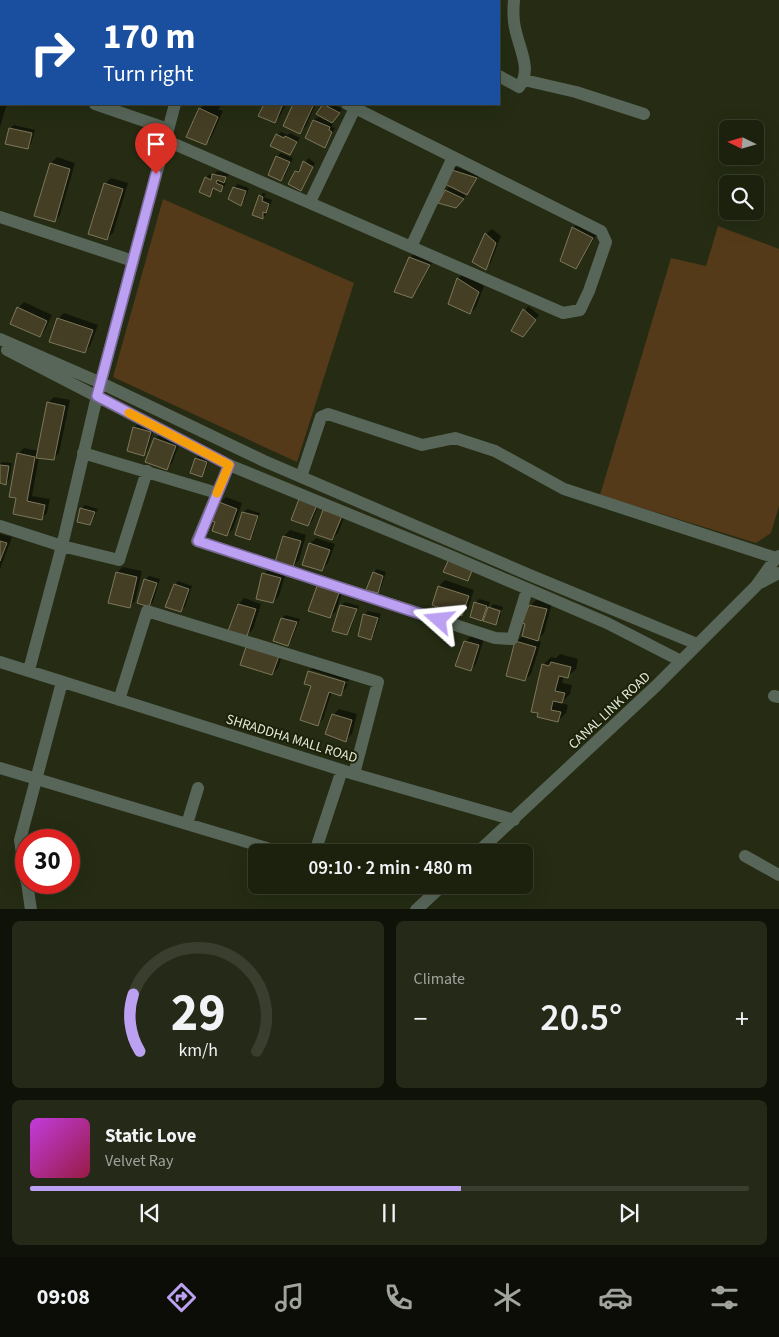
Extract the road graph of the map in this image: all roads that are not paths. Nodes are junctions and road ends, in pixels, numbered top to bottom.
1 (514, 0) edge
2 (500, 77) edge
3 (524, 80) junction
4 (102, 105) edge
5 (175, 105) edge
6 (351, 106) edge
7 (644, 114) dead end
8 (167, 135) junction
9 (453, 158) junction
10 (310, 202) junction
11 (0, 217) edge
12 (412, 247) junction
13 (134, 261) junction
14 (0, 339) edge
15 (0, 347) edge
16 (101, 383) junction
17 (97, 396) junction
18 (84, 453) junction
19 (229, 465) junction
20 (147, 471) junction
21 (301, 477) junction
22 (217, 493) junction
23 (0, 526) edge
24 (62, 546) junction
25 (777, 557) edge
26 (779, 573) edge
27 (756, 586) junction
28 (527, 590) junction
29 (697, 644) junction
30 (681, 660) junction
31 (0, 662) edge
32 (29, 670) junction
33 (62, 682) junction
34 (119, 700) junction
35 (0, 768) edge
36 (348, 772) junction
37 (36, 779) junction
38 (198, 788) dead end
39 (514, 820) junction
40 (187, 824) junction
41 (23, 829) edge
42 (253, 844) edge
43 (318, 844) edge
44 (487, 844) edge
45 (745, 856) dead end
46 (779, 875) edge
47 (28, 894) edge
48 (433, 894) edge
49 (31, 909) edge
50 (417, 909) edge

1 - 3 street
2 - 3 street
3 - 7 street
4 - 8 street
5 - 8 street
6 - 9 street
6 - 10 street
8 - 10 street
8 - 13 street
9 - 12 street
9 - 12 street
10 - 12 street
11 - 13 street
13 - 16 street
14 - 16 street
15 - 17 street
16 - 17 street
16 - 21 street
17 - 18 street
17 - 19 street
18 - 20 street
18 - 24 street
19 - 22 street
19 - 28 street
20 - 22 street
20 - 24 street
21 - 25 street
21 - 29 street
22 - 28 street
23 - 24 street
24 - 32 street
25 - 27 street, CANAL LINK ROAD
26 - 27 street, CANAL LINK ROAD
27 - 29 street, CANAL LINK ROAD
28 - 30 street
29 - 30 street, CANAL LINK ROAD
30 - 39 street, CANAL LINK ROAD
31 - 32 street
32 - 33 street, SHRADDHA MALL ROAD
33 - 34 street, SHRADDHA MALL ROAD
33 - 37 street
34 - 36 street, SHRADDHA MALL ROAD
34 - 36 street
35 - 37 street
36 - 39 street, SHRADDHA MALL ROAD
36 - 43 street
37 - 40 street
37 - 41 street
38 - 40 street
39 - 44 street, CANAL LINK ROAD
40 - 42 street
45 - 46 street
47 - 49 street
48 - 50 street

